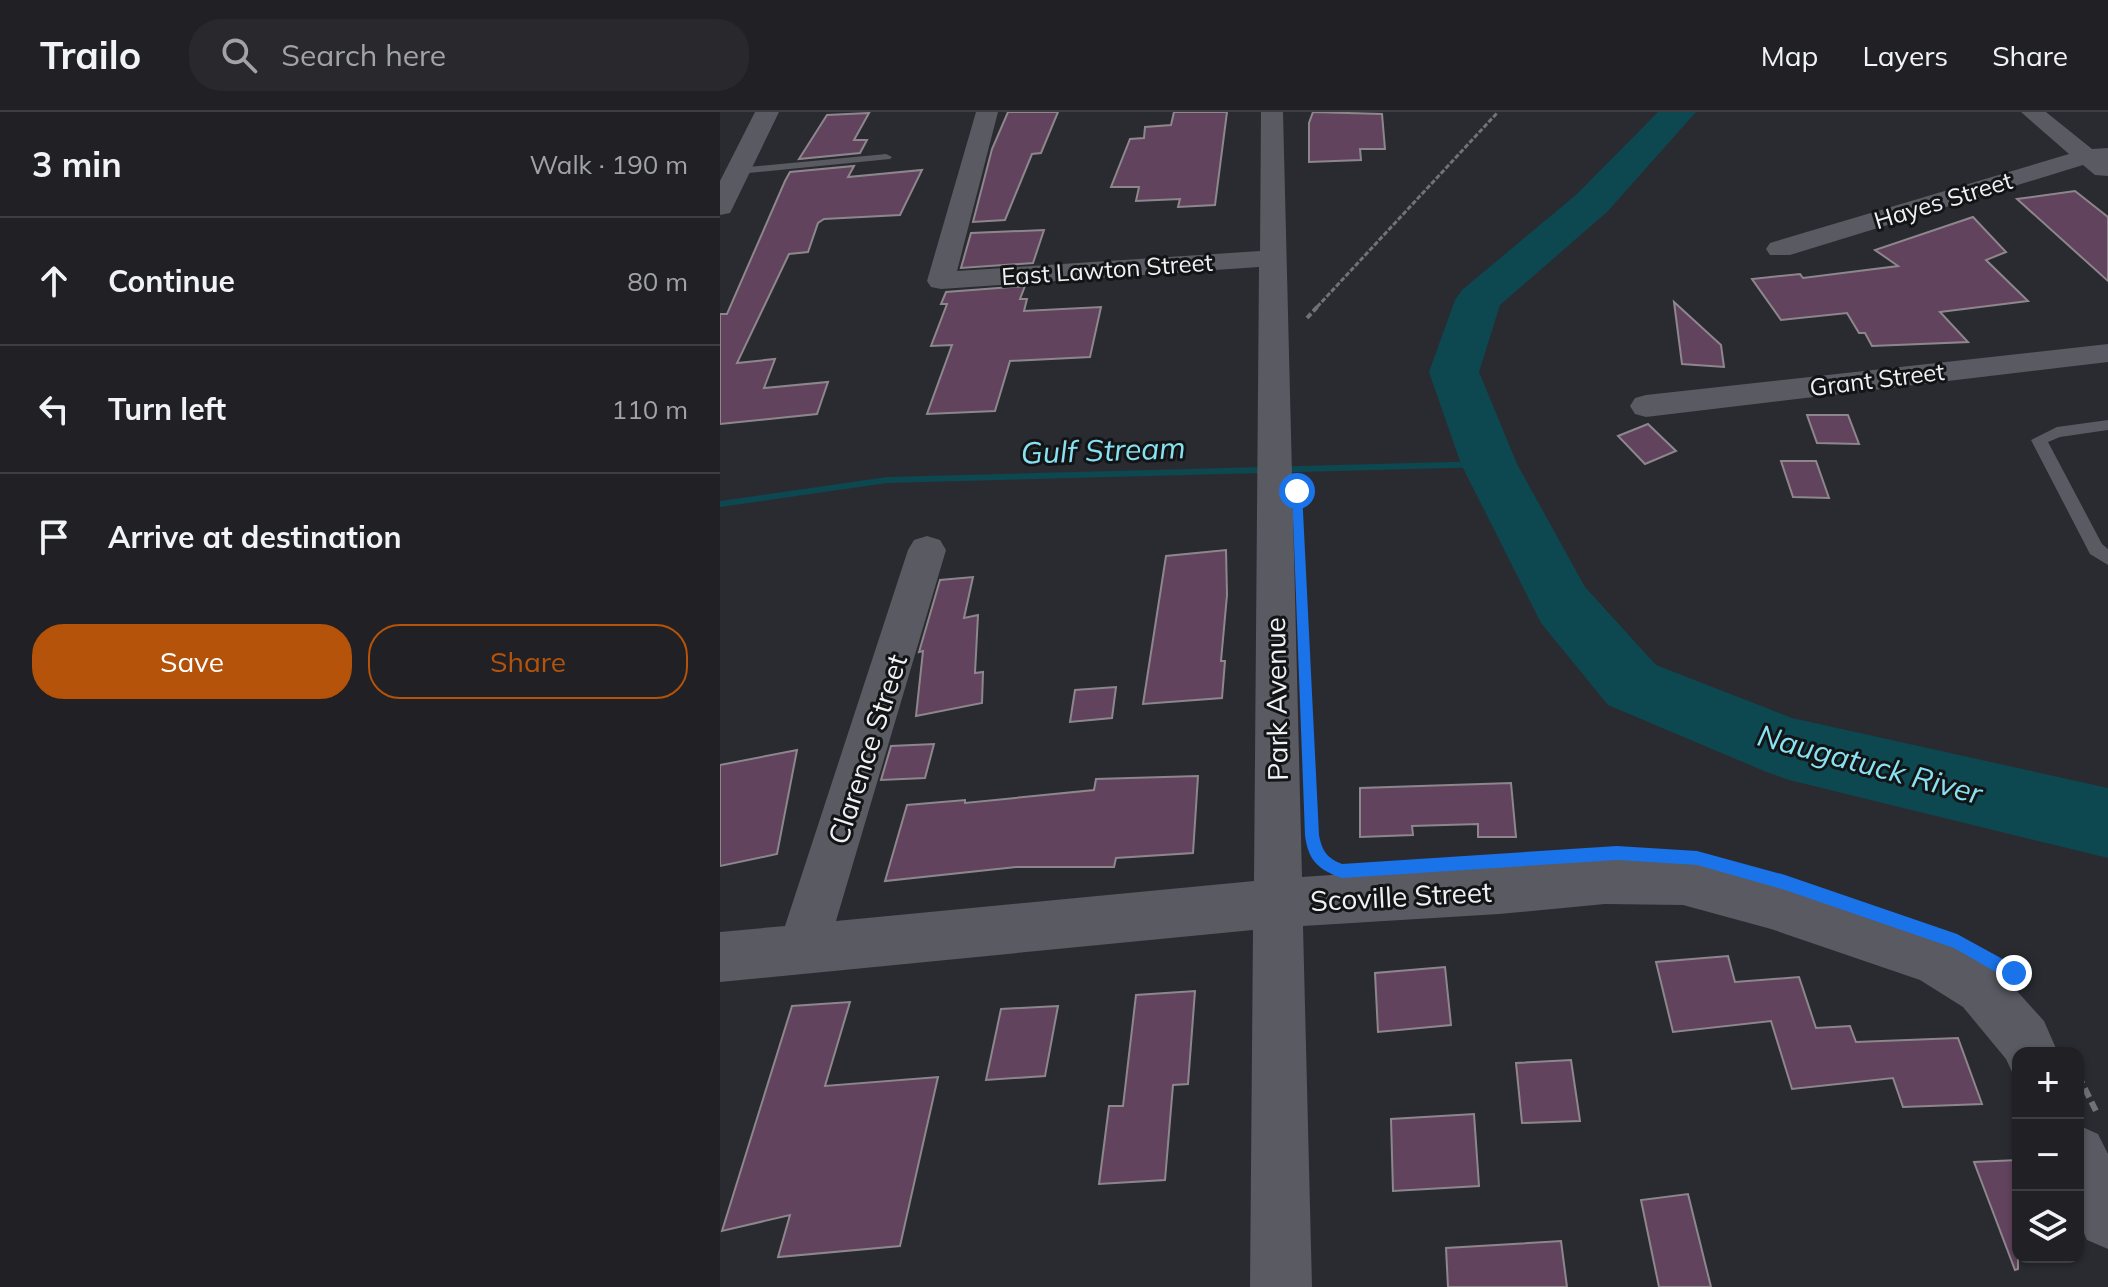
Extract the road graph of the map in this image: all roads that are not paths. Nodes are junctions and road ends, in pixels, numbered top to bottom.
1 (767, 112) edge
2 (987, 112) edge
3 (1272, 112) edge
4 (2032, 112) edge
5 (2098, 155) edge
6 (886, 157) dead end
7 (738, 171) junction
8 (2108, 173) edge
9 (720, 207) edge
10 (1780, 249) dead end
11 (1273, 258) junction
12 (2108, 353) edge
13 (1646, 406) dead end
14 (2108, 425) edge
15 (927, 550) dead end
16 (2108, 558) edge
17 (1280, 903) junction
18 (803, 947) junction
19 (720, 957) edge
20 (2028, 1047) edge
21 (2090, 1139) edge
22 (2108, 1219) edge
23 (1281, 1287) edge

1 - 7 main road
2 - 11 street, East Lawton Street
3 - 11 street, Park Avenue
4 - 5 street
5 - 8 street
5 - 10 street, Hayes Street
6 - 7 lane
7 - 9 main road
11 - 17 street, Park Avenue
12 - 13 street, Grant Street
14 - 16 lane
15 - 18 street, Clarence Street
17 - 18 street, Scoville Street
17 - 20 street, Scoville Street
17 - 23 street, Park Avenue
18 - 19 street, Scoville Street
21 - 22 street

